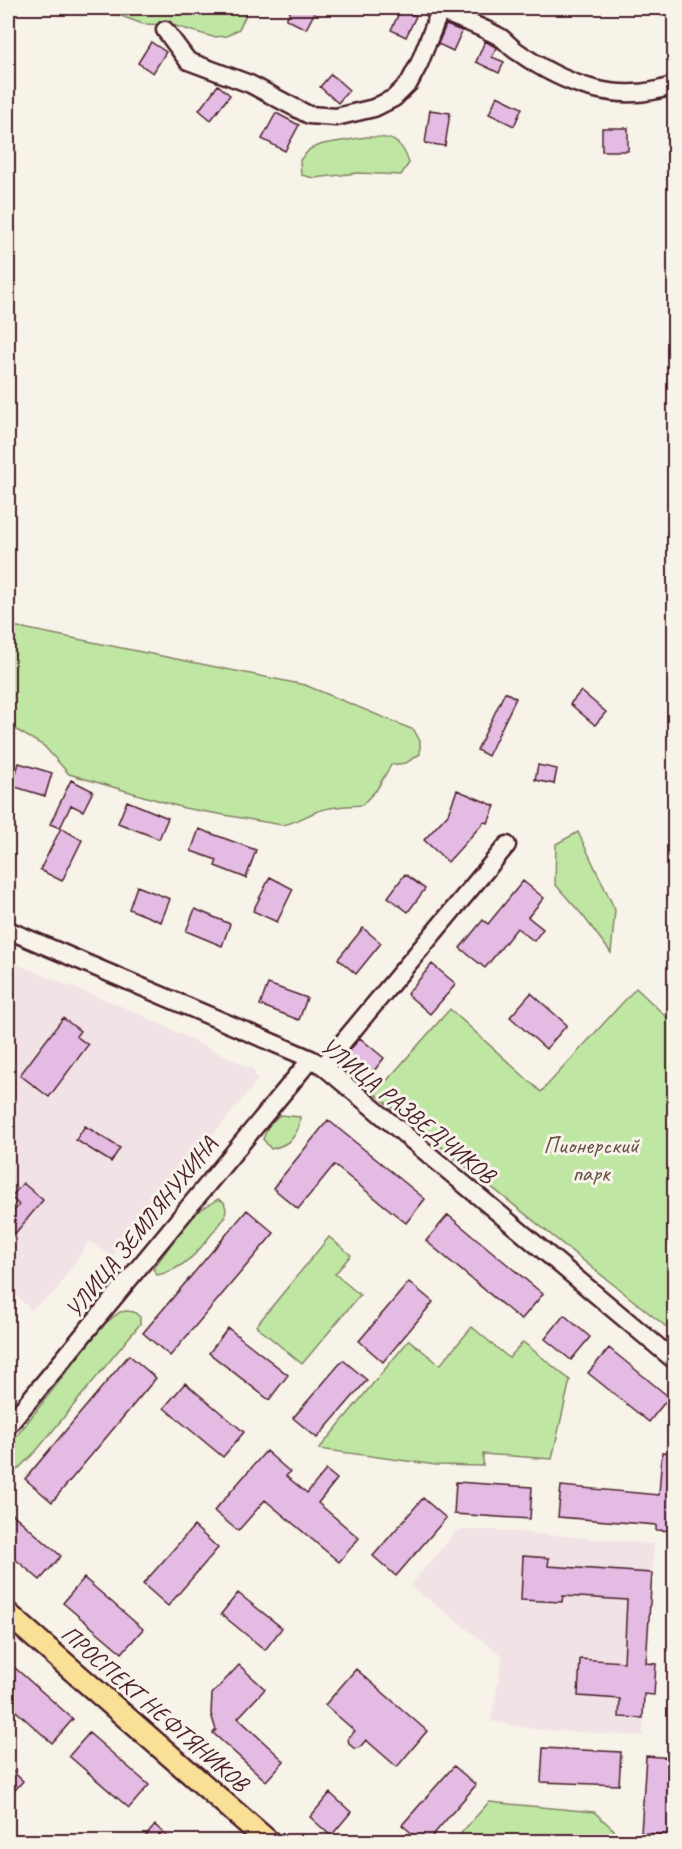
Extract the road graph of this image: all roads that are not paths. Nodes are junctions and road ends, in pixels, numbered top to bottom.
1 (436, 9) edge
2 (165, 30) dead end
3 (675, 85) edge
4 (507, 845) dead end
5 (8, 930) edge
6 (317, 1063) junction
7 (675, 1359) edge
8 (8, 1426) edge
9 (8, 1614) edge
10 (268, 1842) edge

1 - 2 street
1 - 3 street
4 - 6 street, УЛИЦА ЗЕМЛЯНУХИНА
5 - 6 street, УЛИЦА РАЗВЕДЧИКОВ
6 - 7 street, УЛИЦА РАЗВЕДЧИКОВ
6 - 8 street, УЛИЦА ЗЕМЛЯНУХИНА
9 - 10 main road, ПРОСПЕКТ НЕФТЯНИКОВ

